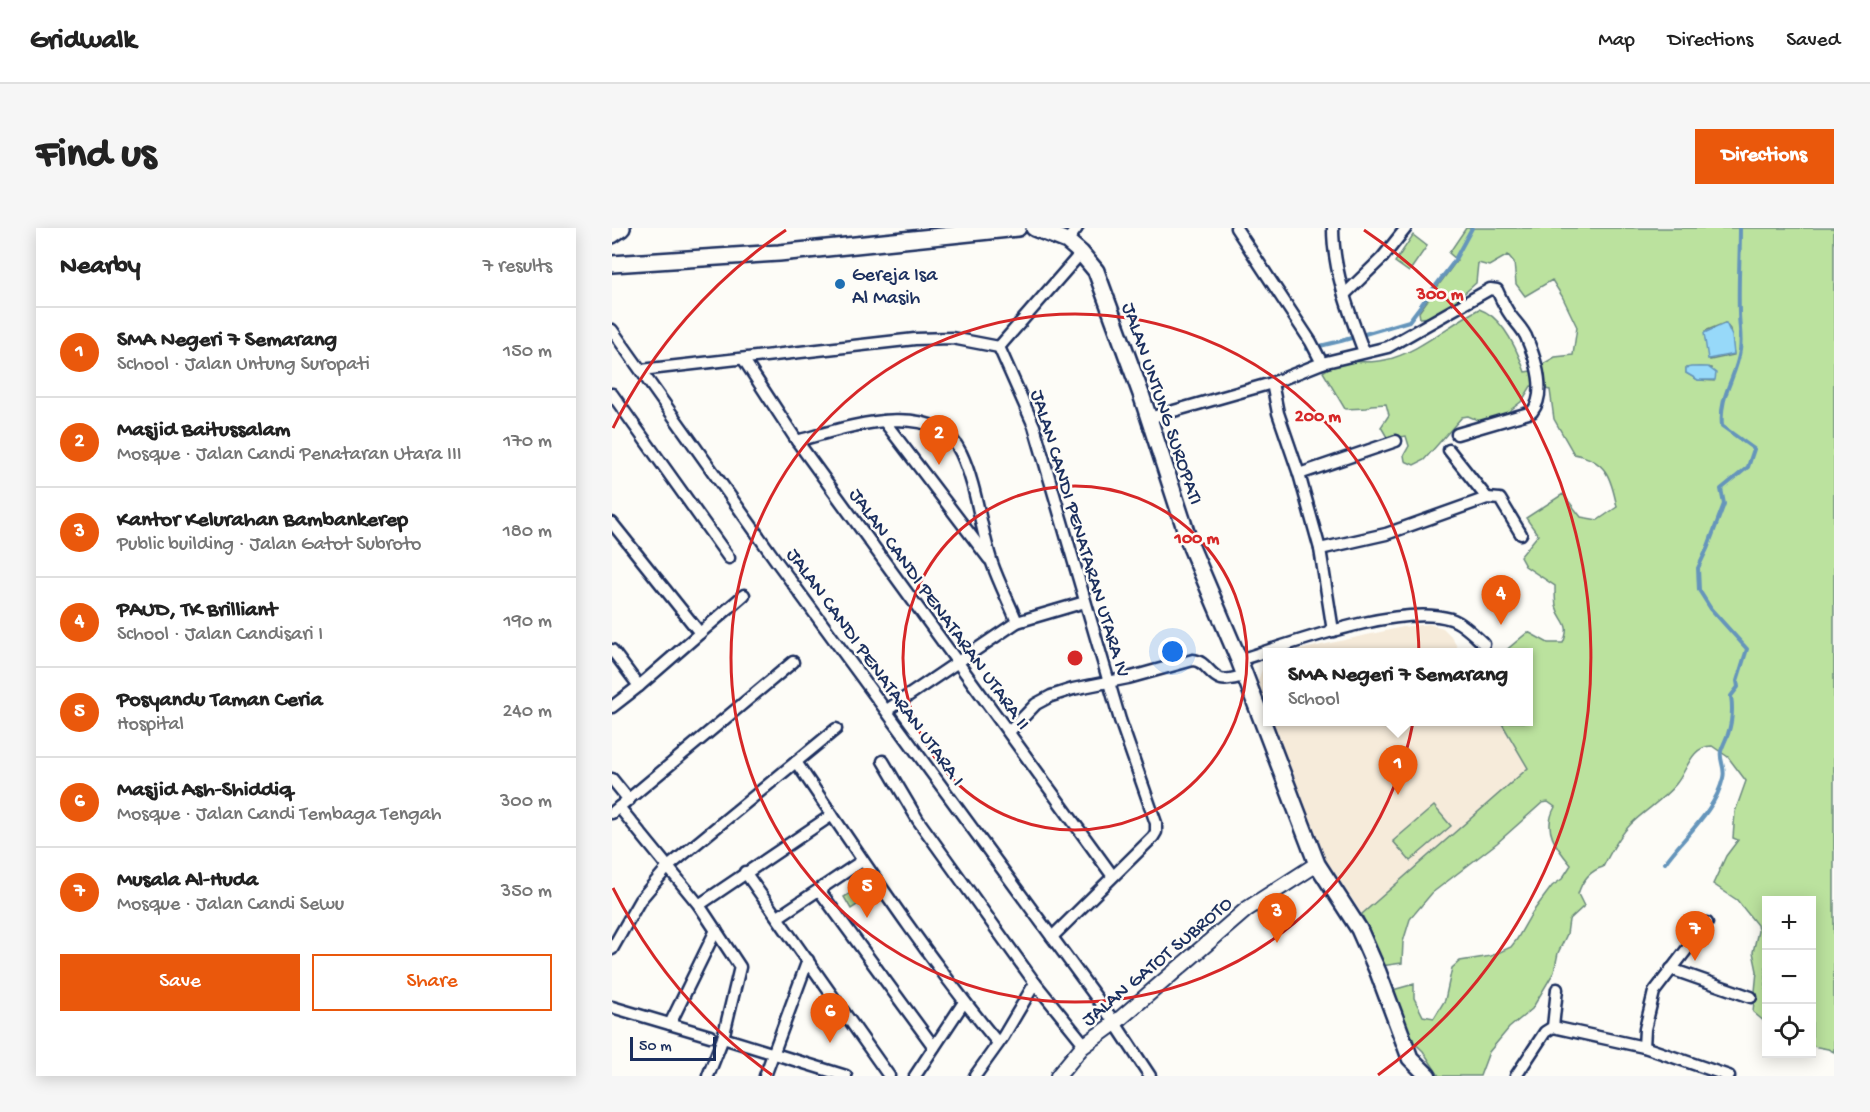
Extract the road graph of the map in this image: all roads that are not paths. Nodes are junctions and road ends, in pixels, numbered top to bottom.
1 (622, 228) edge
2 (1018, 228) edge
3 (1034, 228) edge
4 (1077, 228) edge
5 (1236, 228) edge
6 (1333, 228) edge
7 (1406, 228) edge
8 (612, 235) edge
9 (1067, 241) junction
10 (1081, 253) junction
11 (612, 264) edge
12 (1344, 296) junction
13 (612, 330) edge
14 (999, 346) junction
15 (1362, 347) junction
16 (744, 360) junction
17 (1322, 363) junction
18 (641, 370) junction
19 (1272, 383) junction
20 (612, 394) edge
21 (1149, 418) junction
22 (884, 421) junction
23 (1456, 434) dead end
24 (797, 441) junction
25 (1396, 441) dead end
26 (1449, 450) dead end
27 (1299, 474) junction
28 (1487, 498) junction
29 (612, 523) edge
30 (1521, 534) dead end
31 (1320, 549) junction
32 (729, 558) dead end
33 (993, 564) junction
34 (744, 595) dead end
35 (1085, 602) junction
36 (1017, 622) junction
37 (1334, 631) junction
38 (696, 636) junction
39 (1484, 644) dead end
40 (1278, 648) edge
41 (612, 650) edge
42 (1263, 653) edge
43 (1239, 660) junction
44 (793, 662) dead end
45 (957, 662) junction
46 (1245, 676) junction
47 (1109, 683) junction
48 (639, 686) junction
49 (612, 707) edge
50 (887, 710) junction
51 (1263, 723) edge
52 (1264, 726) edge
53 (836, 729) dead end
54 (1008, 732) junction
55 (883, 761) dead end
56 (796, 762) junction
57 (612, 779) edge
58 (629, 800) junction
59 (615, 810) edge
60 (832, 815) junction
61 (862, 861) junction
62 (1317, 864) junction
63 (668, 867) junction
64 (745, 872) junction
65 (1112, 875) junction
66 (819, 890) junction
67 (699, 905) junction
68 (778, 917) junction
69 (1707, 923) dead end
70 (716, 930) junction
71 (1052, 936) junction
72 (612, 949) edge
73 (808, 960) junction
74 (1671, 969) junction
75 (1035, 984) junction
76 (1557, 989) dead end
77 (1751, 997) dead end
78 (964, 1002) junction
79 (612, 1006) edge
80 (1115, 1023) junction
81 (670, 1024) junction
82 (1553, 1027) junction
83 (710, 1036) dead end
84 (723, 1038) junction
85 (998, 1043) junction
86 (1085, 1045) junction
87 (934, 1047) junction
88 (1644, 1047) junction
89 (773, 1054) junction
90 (708, 1076) edge
91 (765, 1076) edge
92 (846, 1076) edge
93 (889, 1076) edge
94 (915, 1076) edge
95 (975, 1076) edge
96 (1058, 1076) edge
97 (1150, 1076) edge
98 (1428, 1076) edge
99 (1516, 1076) edge
100 (1729, 1076) edge

1 - 8 main road
2 - 11 main road
3 - 9 main road, JALAN UNTUNG SUROPATI
4 - 9 street
5 - 17 street
6 - 12 street
7 - 12 street
9 - 10 main road, JALAN UNTUNG SUROPATI
10 - 14 street
10 - 21 main road, JALAN UNTUNG SUROPATI
12 - 15 street
13 - 18 street, JALAN CANDI PENATARAN UTARA I
14 - 16 street
14 - 35 street, JALAN CANDI PENATARAN UTARA IV
15 - 17 street
15 - 23 street
16 - 18 street
16 - 24 street, JALAN CANDI PENATARAN UTARA II
17 - 19 street
18 - 50 street, JALAN CANDI PENATARAN UTARA I
19 - 21 street
19 - 27 street
20 - 32 street
21 - 43 main road, JALAN UNTUNG SUROPATI
22 - 24 street
22 - 33 street
22 - 33 street
24 - 45 street, JALAN CANDI PENATARAN UTARA II
25 - 27 street
26 - 28 street
27 - 31 street
28 - 30 street
28 - 31 street
29 - 38 street
31 - 37 street
33 - 36 street
34 - 38 street
35 - 36 street
35 - 47 street, JALAN CANDI PENATARAN UTARA IV
36 - 45 street
37 - 39 street
37 - 40 street
38 - 48 street
41 - 48 street
42 - 43 street
43 - 46 main road, JALAN UNTUNG SUROPATI
44 - 58 street
45 - 50 street
45 - 54 street, JALAN CANDI PENATARAN UTARA II
46 - 47 street
46 - 51 main road, JALAN UNTUNG SUROPATI
47 - 54 street
47 - 65 street, JALAN CANDI PENATARAN UTARA IV
48 - 49 street
50 - 71 street, JALAN CANDI PENATARAN UTARA I
52 - 62 main road, JALAN UNTUNG SUROPATI
53 - 56 street
54 - 65 street, JALAN CANDI PENATARAN UTARA II
55 - 75 street
56 - 60 street
56 - 63 street
57 - 58 street
58 - 59 street
59 - 63 street
60 - 61 street
60 - 64 street
61 - 66 street
61 - 78 street
62 - 80 street, JALAN GATOT SUBROTO
62 - 98 main road, JALAN UNTUNG SUROPATI
63 - 67 street
63 - 72 street
64 - 67 street
64 - 68 street
65 - 71 street, JALAN CANDI PENATARAN UTARA IV
66 - 68 street
66 - 87 street
67 - 70 street
68 - 73 street
69 - 74 street
70 - 81 street
70 - 84 street
71 - 80 street, JALAN CANDI PENATARAN UTARA I
73 - 89 street
73 - 93 street
74 - 77 street
74 - 88 street
75 - 85 street
75 - 86 street
76 - 82 street
78 - 85 street
78 - 87 street
79 - 81 street
80 - 86 street, JALAN GATOT SUBROTO
80 - 97 street, JALAN CANDI PENATARAN UTARA I
81 - 83 street
82 - 88 street
82 - 99 street
84 - 89 street
84 - 90 street
85 - 95 street
86 - 96 street, JALAN GATOT SUBROTO
87 - 94 street
88 - 100 street
89 - 91 street
89 - 92 street

